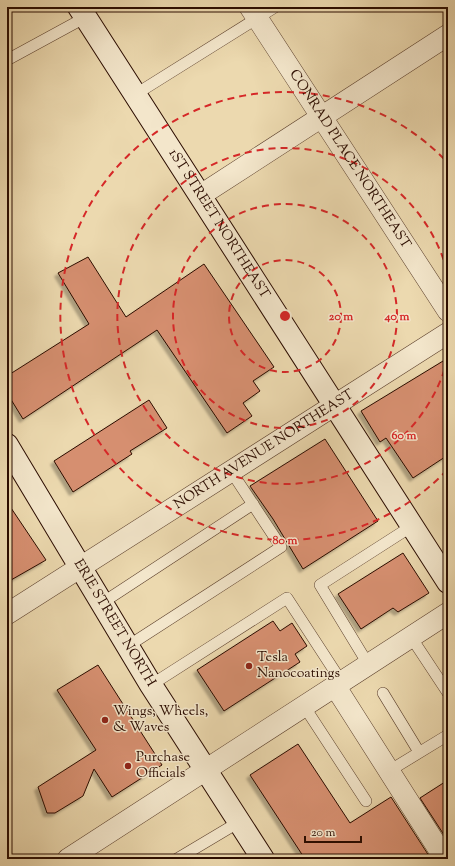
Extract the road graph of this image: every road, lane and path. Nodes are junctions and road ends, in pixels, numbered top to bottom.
1 (275, 7) edge
2 (82, 12) edge
3 (254, 13) edge
4 (448, 35) edge
5 (7, 60) edge
6 (136, 94) junction
7 (320, 117) junction
8 (201, 195) junction
9 (448, 311) edge
10 (448, 333) edge
11 (334, 405) junction
12 (7, 445) edge
13 (231, 471) junction
14 (253, 504) junction
15 (412, 526) junction
16 (80, 566) junction
17 (448, 582) edge
18 (102, 603) junction
19 (448, 613) edge
20 (7, 614) edge
21 (411, 637) junction
22 (128, 646) junction
23 (368, 664) junction
24 (338, 684) junction
25 (151, 685) junction
26 (383, 693) dead end
27 (448, 693) edge
28 (304, 706) junction
29 (448, 735) edge
30 (419, 752) junction
31 (205, 769) junction
32 (389, 771) junction
33 (366, 801) dead end
34 (239, 822) junction
35 (76, 857) edge
36 (177, 859) edge
37 (263, 859) edge
38 (445, 859) edge

1 - 3 lane
2 - 5 lane
2 - 6 main road, 1ST STREET NORTHEAST
3 - 6 lane
3 - 7 street, CONRAD PLACE NORTHEAST
4 - 7 street
6 - 8 main road, 1ST STREET NORTHEAST
7 - 8 street
7 - 9 street, CONRAD PLACE NORTHEAST
8 - 11 main road, 1ST STREET NORTHEAST
10 - 11 street, NORTH AVENUE NORTHEAST
11 - 13 street, NORTH AVENUE NORTHEAST
11 - 15 main road, 1ST STREET NORTHEAST
12 - 16 main road, ERIE STREET NORTH
13 - 14 lane
13 - 16 street, NORTH AVENUE NORTHEAST
14 - 18 lane
14 - 22 lane
15 - 17 main road, 1ST STREET NORTHEAST
15 - 23 lane
16 - 18 main road, ERIE STREET NORTH
16 - 20 street, NORTH AVENUE NORTHEAST
18 - 22 main road, ERIE STREET NORTH
19 - 21 street
21 - 23 street
21 - 27 lane
22 - 25 main road, ERIE STREET NORTH
23 - 24 street
24 - 25 lane
24 - 28 street
24 - 32 street
25 - 31 main road, ERIE STREET NORTH
26 - 30 lane
28 - 31 street
28 - 33 lane
29 - 30 lane
30 - 32 lane
31 - 34 main road, ERIE STREET NORTH
31 - 35 street
32 - 38 street
34 - 36 lane
34 - 37 main road, ERIE STREET NORTH

